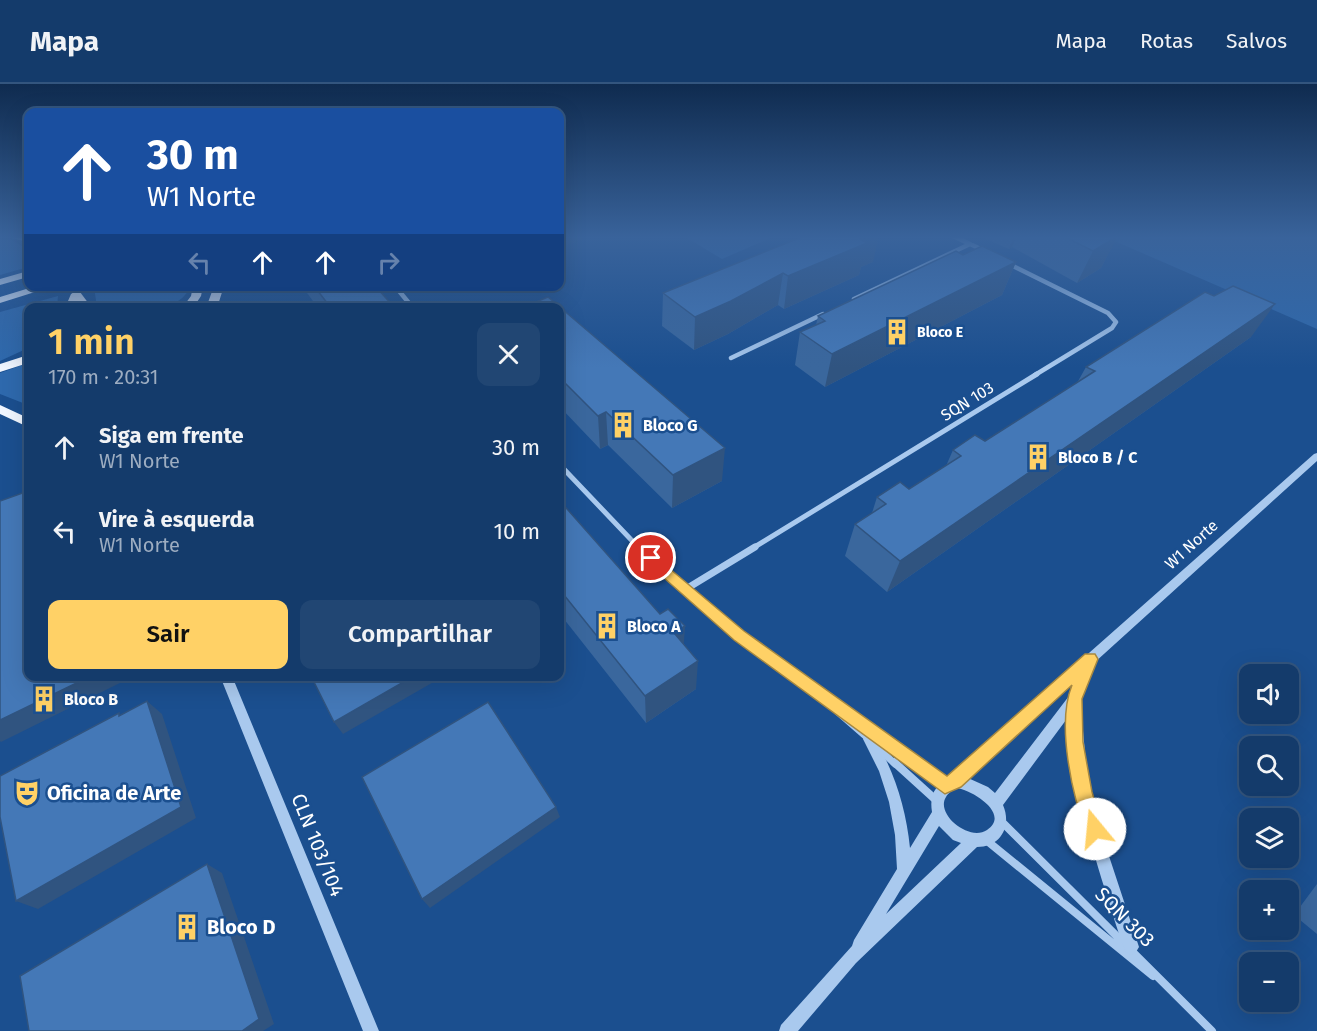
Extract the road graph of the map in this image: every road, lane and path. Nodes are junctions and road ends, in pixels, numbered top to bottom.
1 (893, 280) edge
2 (1043, 280) edge
3 (32, 291) edge
4 (399, 291) edge
5 (1, 300) edge
6 (409, 303) edge
7 (845, 303) edge
8 (824, 313) edge
9 (731, 358) dead end
10 (24, 360) edge
11 (0, 368) edge
12 (0, 409) edge
13 (24, 421) edge
14 (1317, 456) edge
15 (564, 469) edge
16 (686, 589) junction
17 (1090, 659) junction
18 (228, 681) edge
19 (813, 689) junction
20 (1074, 699) junction
21 (869, 739) junction
22 (950, 783) junction
23 (995, 805) junction
24 (938, 807) junction
25 (1000, 820) junction
26 (979, 840) junction
27 (904, 871) junction
28 (1131, 947) junction
29 (851, 958) junction
30 (1172, 992) junction
31 (371, 1031) edge
32 (787, 1031) edge
33 (1212, 1031) edge

1 - 7 street
2 - 16 street, SQN 103
3 - 5 main road
4 - 6 street
8 - 9 street
10 - 11 main road
12 - 13 main road
14 - 17 street, W1 Norte
15 - 16 street
16 - 19 street
17 - 20 street, W1 Norte
17 - 22 street, W1 Norte
18 - 31 street, CLN 103/104
19 - 21 street
19 - 22 street
20 - 23 street, W1 Norte
20 - 28 street
21 - 24 street
21 - 27 street
22 - 23 street
22 - 24 street
23 - 25 street
24 - 26 street
24 - 27 street
25 - 26 street
25 - 28 street, SQN 303
26 - 29 street
26 - 30 street, SQN 303
27 - 29 street
28 - 30 street, SQN 303
29 - 32 street
30 - 33 street, SQN 303

